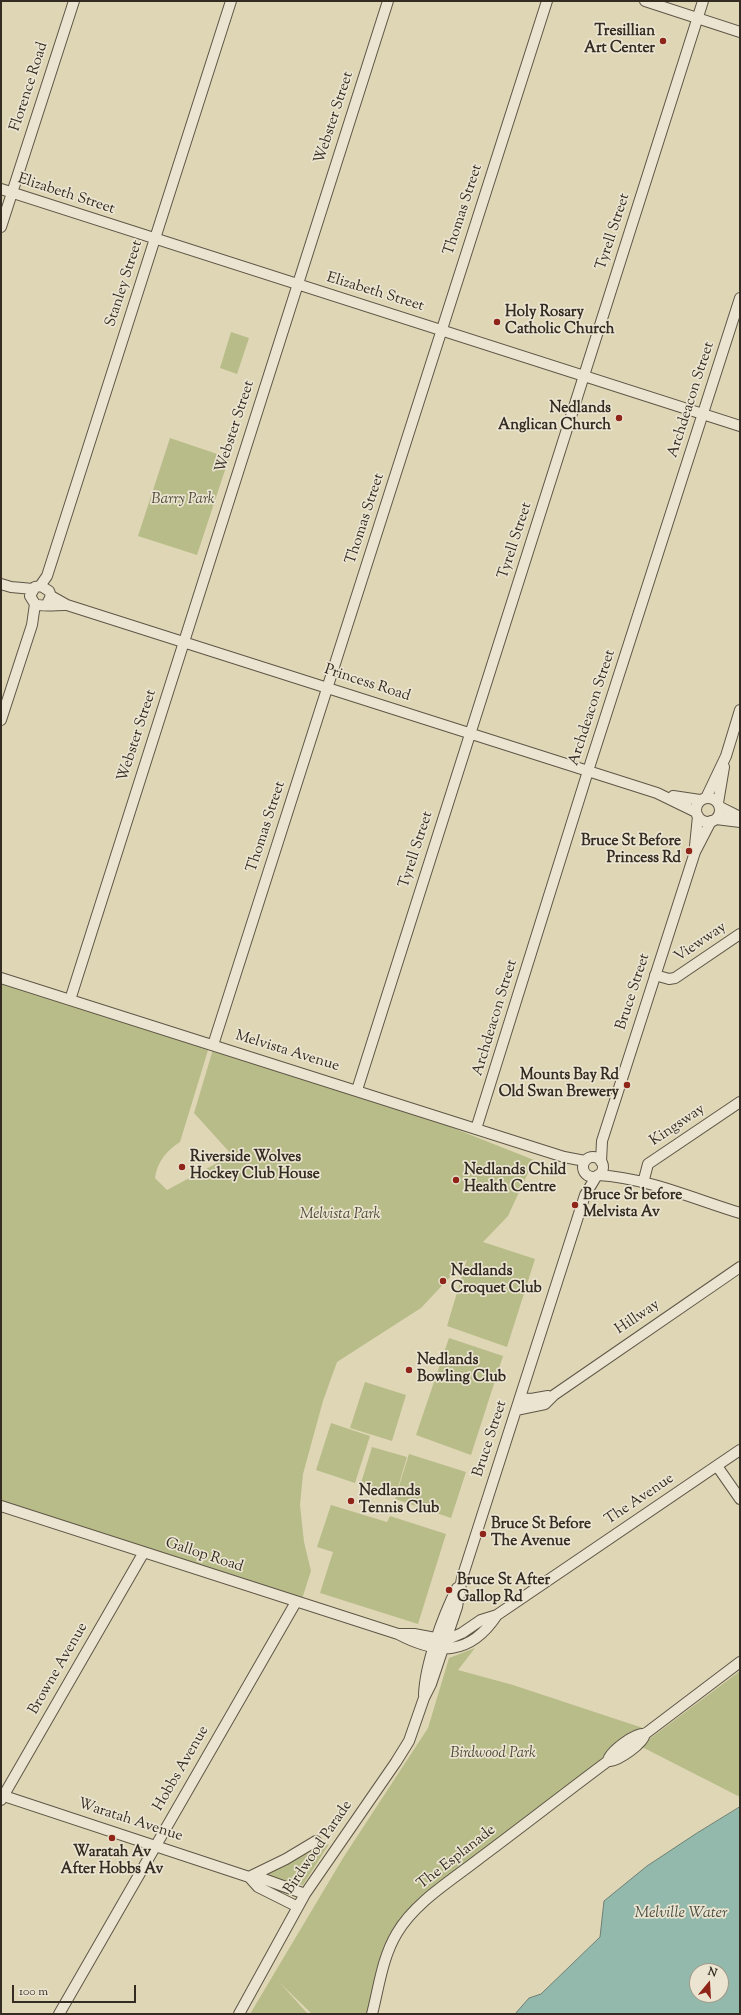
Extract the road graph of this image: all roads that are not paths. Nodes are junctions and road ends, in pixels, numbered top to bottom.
1 (74, 1) edge
2 (231, 1) edge
3 (388, 1) edge
4 (547, 1) edge
5 (645, 1) edge
6 (704, 1) edge
7 (698, 18) junction
8 (740, 32) edge
9 (1, 190) edge
10 (12, 193) junction
11 (1, 227) edge
12 (155, 239) junction
13 (297, 285) junction
14 (740, 298) edge
15 (442, 330) junction
16 (584, 377) junction
17 (703, 414) junction
18 (740, 426) edge
19 (1, 584) edge
20 (41, 597) junction
21 (184, 642) junction
22 (328, 688) junction
23 (740, 710) edge
24 (1, 720) edge
25 (470, 733) junction
26 (726, 756) junction
27 (588, 771) junction
28 (657, 793) junction
29 (703, 799) junction
30 (719, 805) junction
31 (697, 814) junction
32 (740, 817) edge
33 (714, 820) junction
34 (740, 822) edge
35 (694, 852) junction
36 (740, 934) edge
37 (655, 975) junction
38 (1, 978) edge
39 (70, 1000) junction
40 (213, 1045) junction
41 (357, 1090) junction
42 (740, 1102) edge
43 (476, 1129) junction
44 (593, 1168) junction
45 (642, 1183) junction
46 (740, 1213) edge
47 (740, 1267) edge
48 (554, 1394) junction
49 (520, 1398) junction
50 (516, 1410) junction
51 (740, 1450) edge
52 (717, 1466) junction
53 (740, 1499) edge
54 (1, 1506) edge
55 (144, 1552) junction
56 (296, 1602) junction
57 (440, 1644) junction
58 (740, 1662) edge
59 (2, 1797) edge
60 (316, 1840) dead end
61 (156, 1845) junction
62 (249, 1877) junction
63 (306, 1894) junction
64 (298, 1907) junction
65 (59, 2014) edge
66 (238, 2014) edge
67 (372, 2014) edge

1 - 10 street, Florence Road
2 - 12 street, Stanley Street
3 - 13 street, Webster Street
4 - 15 street, Thomas Street
5 - 7 street
6 - 7 street, Tyrell Street
7 - 8 street
7 - 16 street, Tyrell Street
9 - 10 street, Elizabeth Street
10 - 11 street, Florence Road
10 - 12 street, Elizabeth Street
12 - 13 street, Elizabeth Street
12 - 20 street, Stanley Street
13 - 15 street, Elizabeth Street
13 - 21 street, Webster Street
14 - 17 street, Archdeacon Street
15 - 16 street, Elizabeth Street
15 - 22 street, Thomas Street
16 - 17 street, Elizabeth Street
16 - 25 street, Tyrell Street
17 - 18 street, Elizabeth Street
17 - 27 street, Archdeacon Street
19 - 20 street, Princess Road
20 - 21 street, Princess Road
20 - 24 street
21 - 22 street, Princess Road
21 - 39 street, Webster Street
22 - 25 street, Princess Road
22 - 40 street, Thomas Street
23 - 26 street
25 - 27 street, Princess Road
25 - 41 street, Tyrell Street
26 - 29 street
26 - 30 street
27 - 28 street, Princess Road
27 - 43 street, Archdeacon Street
28 - 29 street, Princess Road
28 - 31 street, Princess Road
29 - 30 street
29 - 31 street
30 - 32 street
30 - 33 street
31 - 33 street
31 - 35 street, Bruce Street
33 - 34 street
33 - 35 street, Bruce Street
35 - 37 street, Bruce Street
36 - 37 street, Viewway
37 - 44 street, Bruce Street
38 - 39 street, Melvista Avenue
39 - 40 street, Melvista Avenue
40 - 41 street, Melvista Avenue
41 - 43 street, Melvista Avenue
42 - 45 street, Kingsway
43 - 44 street, Melvista Avenue
44 - 45 street, Melvista Avenue
44 - 49 street, Bruce Street
45 - 46 street, Melvista Avenue
47 - 48 street, Hillway
48 - 49 street, Hillway
48 - 50 street, Hillway
49 - 50 street, Bruce Street
50 - 57 street, Bruce Street
51 - 52 street, The Avenue
52 - 53 street
52 - 57 street, The Avenue
54 - 55 street, Gallop Road
55 - 56 street, Gallop Road
55 - 59 street, Browne Avenue
56 - 57 street, Gallop Road
56 - 61 street, Hobbs Avenue
57 - 63 street, Birdwood Parade
58 - 67 street, The Esplanade
59 - 61 street, Waratah Avenue
60 - 62 street
61 - 62 street, Waratah Avenue
61 - 65 street, Hobbs Avenue
62 - 63 street, Waratah Avenue
62 - 64 street, Waratah Avenue
63 - 64 street, Birdwood Parade
64 - 66 street, Birdwood Parade

